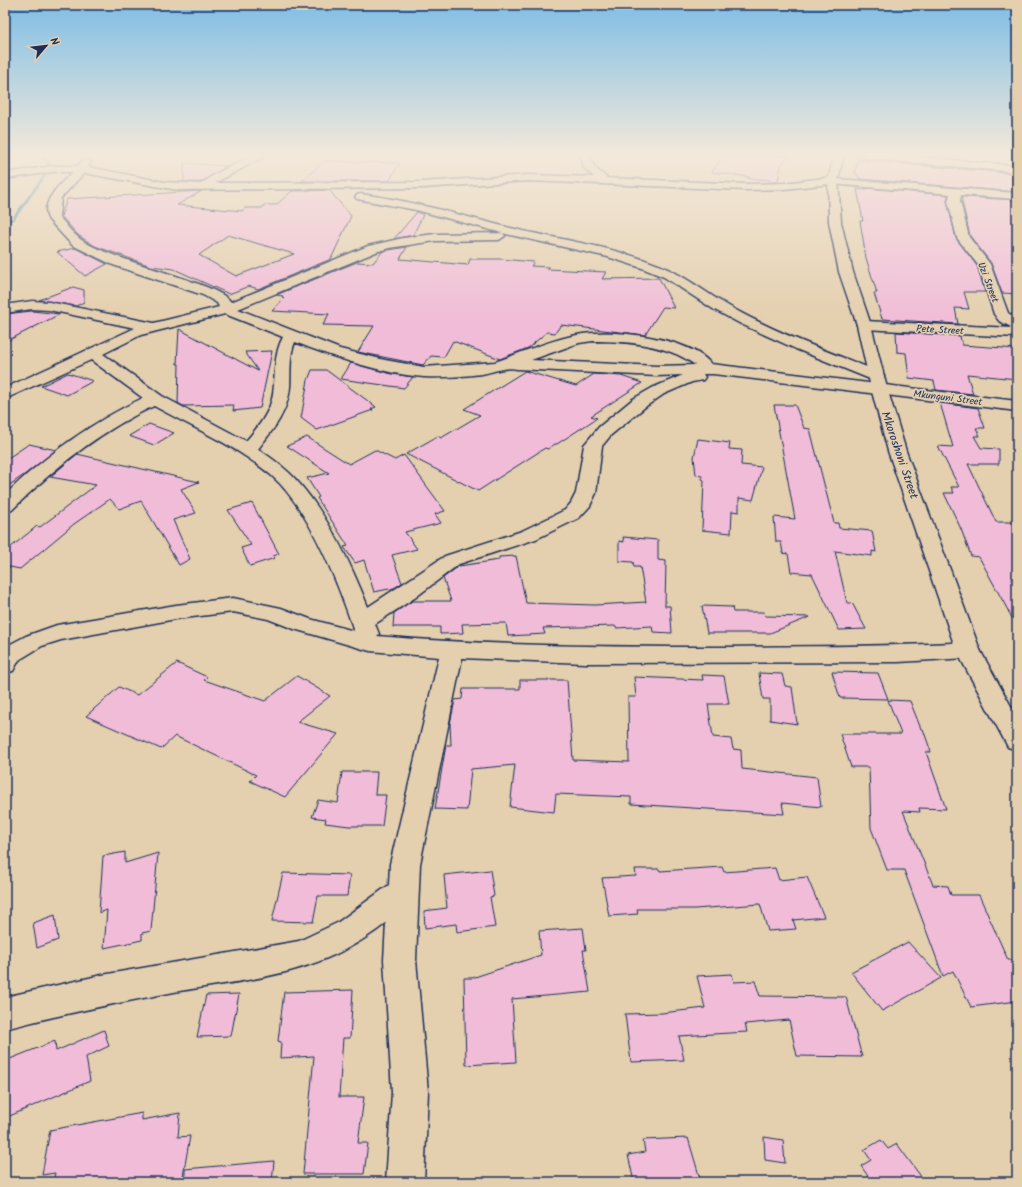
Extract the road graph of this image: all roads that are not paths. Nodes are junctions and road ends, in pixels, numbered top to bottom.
1 (54, 210) edge
2 (435, 210) edge
3 (835, 210) edge
4 (956, 210) edge
5 (530, 236) junction
6 (5, 309) edge
7 (227, 309) junction
8 (1001, 314) junction
9 (864, 325) junction
10 (1017, 325) edge
11 (152, 326) junction
12 (976, 331) junction
13 (1017, 333) edge
14 (291, 335) junction
15 (92, 354) junction
16 (510, 363) junction
17 (704, 373) junction
18 (877, 382) junction
19 (5, 394) edge
20 (155, 399) junction
21 (1017, 406) edge
22 (248, 450) junction
23 (5, 506) edge
24 (363, 621) junction
25 (370, 643) junction
26 (452, 650) junction
27 (968, 650) junction
28 (7, 658) edge
29 (1017, 740) edge
30 (403, 891) junction
31 (5, 1013) edge
32 (405, 1182) edge

1 - 7 street
2 - 5 street
3 - 9 street, Mkoroshoni Street
4 - 8 street, Uzi Street
5 - 7 street
5 - 18 street
6 - 11 street
7 - 11 street
7 - 14 street
8 - 10 street, Uzi Street
8 - 12 street
9 - 12 street, Pete Street
9 - 18 street, Mkoroshoni Street
11 - 15 street
12 - 13 street, Pete Street
14 - 16 street
14 - 22 street
15 - 19 street
15 - 20 street
16 - 17 street
16 - 17 street
17 - 18 street
17 - 24 street
18 - 21 street, Mkunguni Street
18 - 27 street, Mkoroshoni Street
20 - 22 street
20 - 23 street
22 - 24 street
24 - 25 street
25 - 26 street
25 - 28 street
26 - 27 street
26 - 30 street
27 - 29 street, Mkoroshoni Street
30 - 31 street
30 - 32 street

